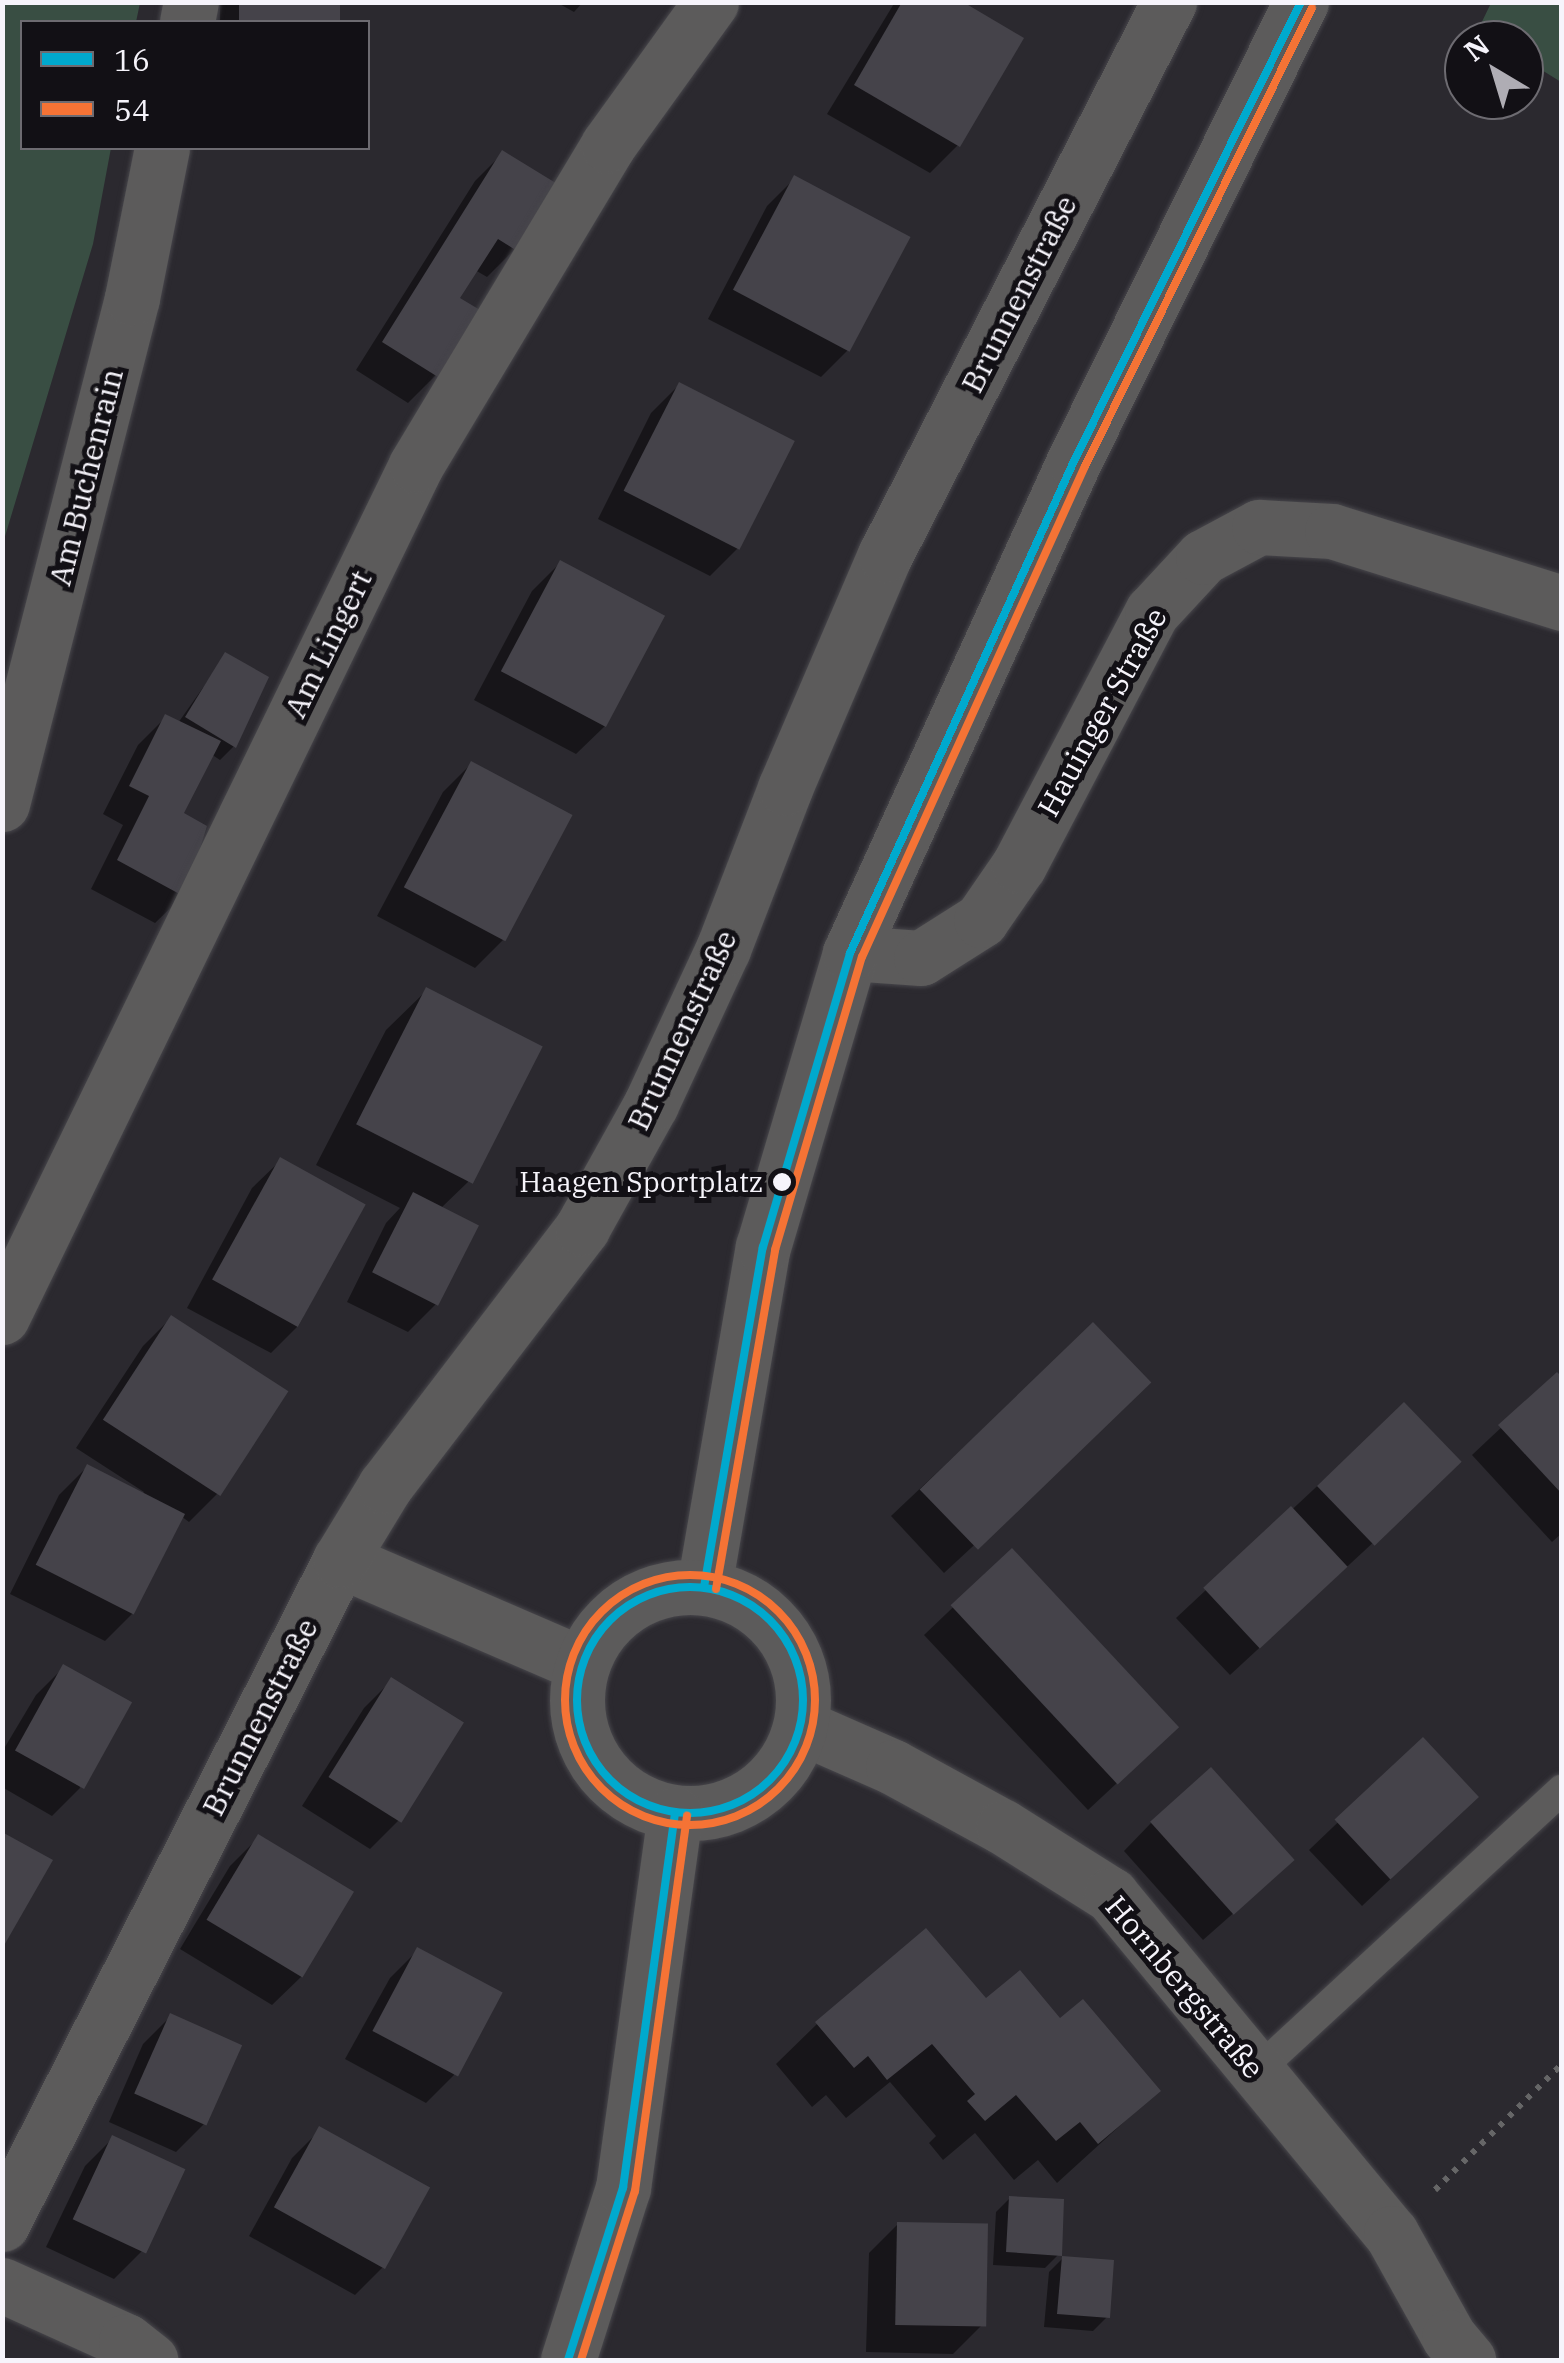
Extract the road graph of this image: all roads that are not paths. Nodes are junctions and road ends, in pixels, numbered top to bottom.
1 (711, 2) edge
2 (1169, 2) edge
3 (1301, 2) edge
4 (162, 150) edge
5 (1562, 602) edge
6 (2, 804) edge
7 (850, 953) junction
8 (2, 1317) edge
9 (340, 1560) junction
10 (704, 1587) junction
11 (582, 1664) junction
12 (802, 1727) junction
13 (1562, 1790) edge
14 (675, 1814) junction
15 (1256, 2071) junction
16 (2, 2224) edge
17 (2, 2285) edge
18 (1449, 2353) edge
19 (150, 2360) edge
20 (568, 2360) edge

1 - 8 street, Am Lingert
2 - 9 street, Brunnenstraße
3 - 7 street
4 - 6 street, Am Buchenrain
5 - 7 street, Hauinger Straße
7 - 10 street
9 - 11 street
9 - 16 street, Brunnenstraße
10 - 11 street
10 - 12 street
11 - 14 street
12 - 14 street
12 - 15 street, Hornbergstraße
13 - 15 lane
14 - 20 street
15 - 18 street, Hornbergstraße
17 - 19 street

